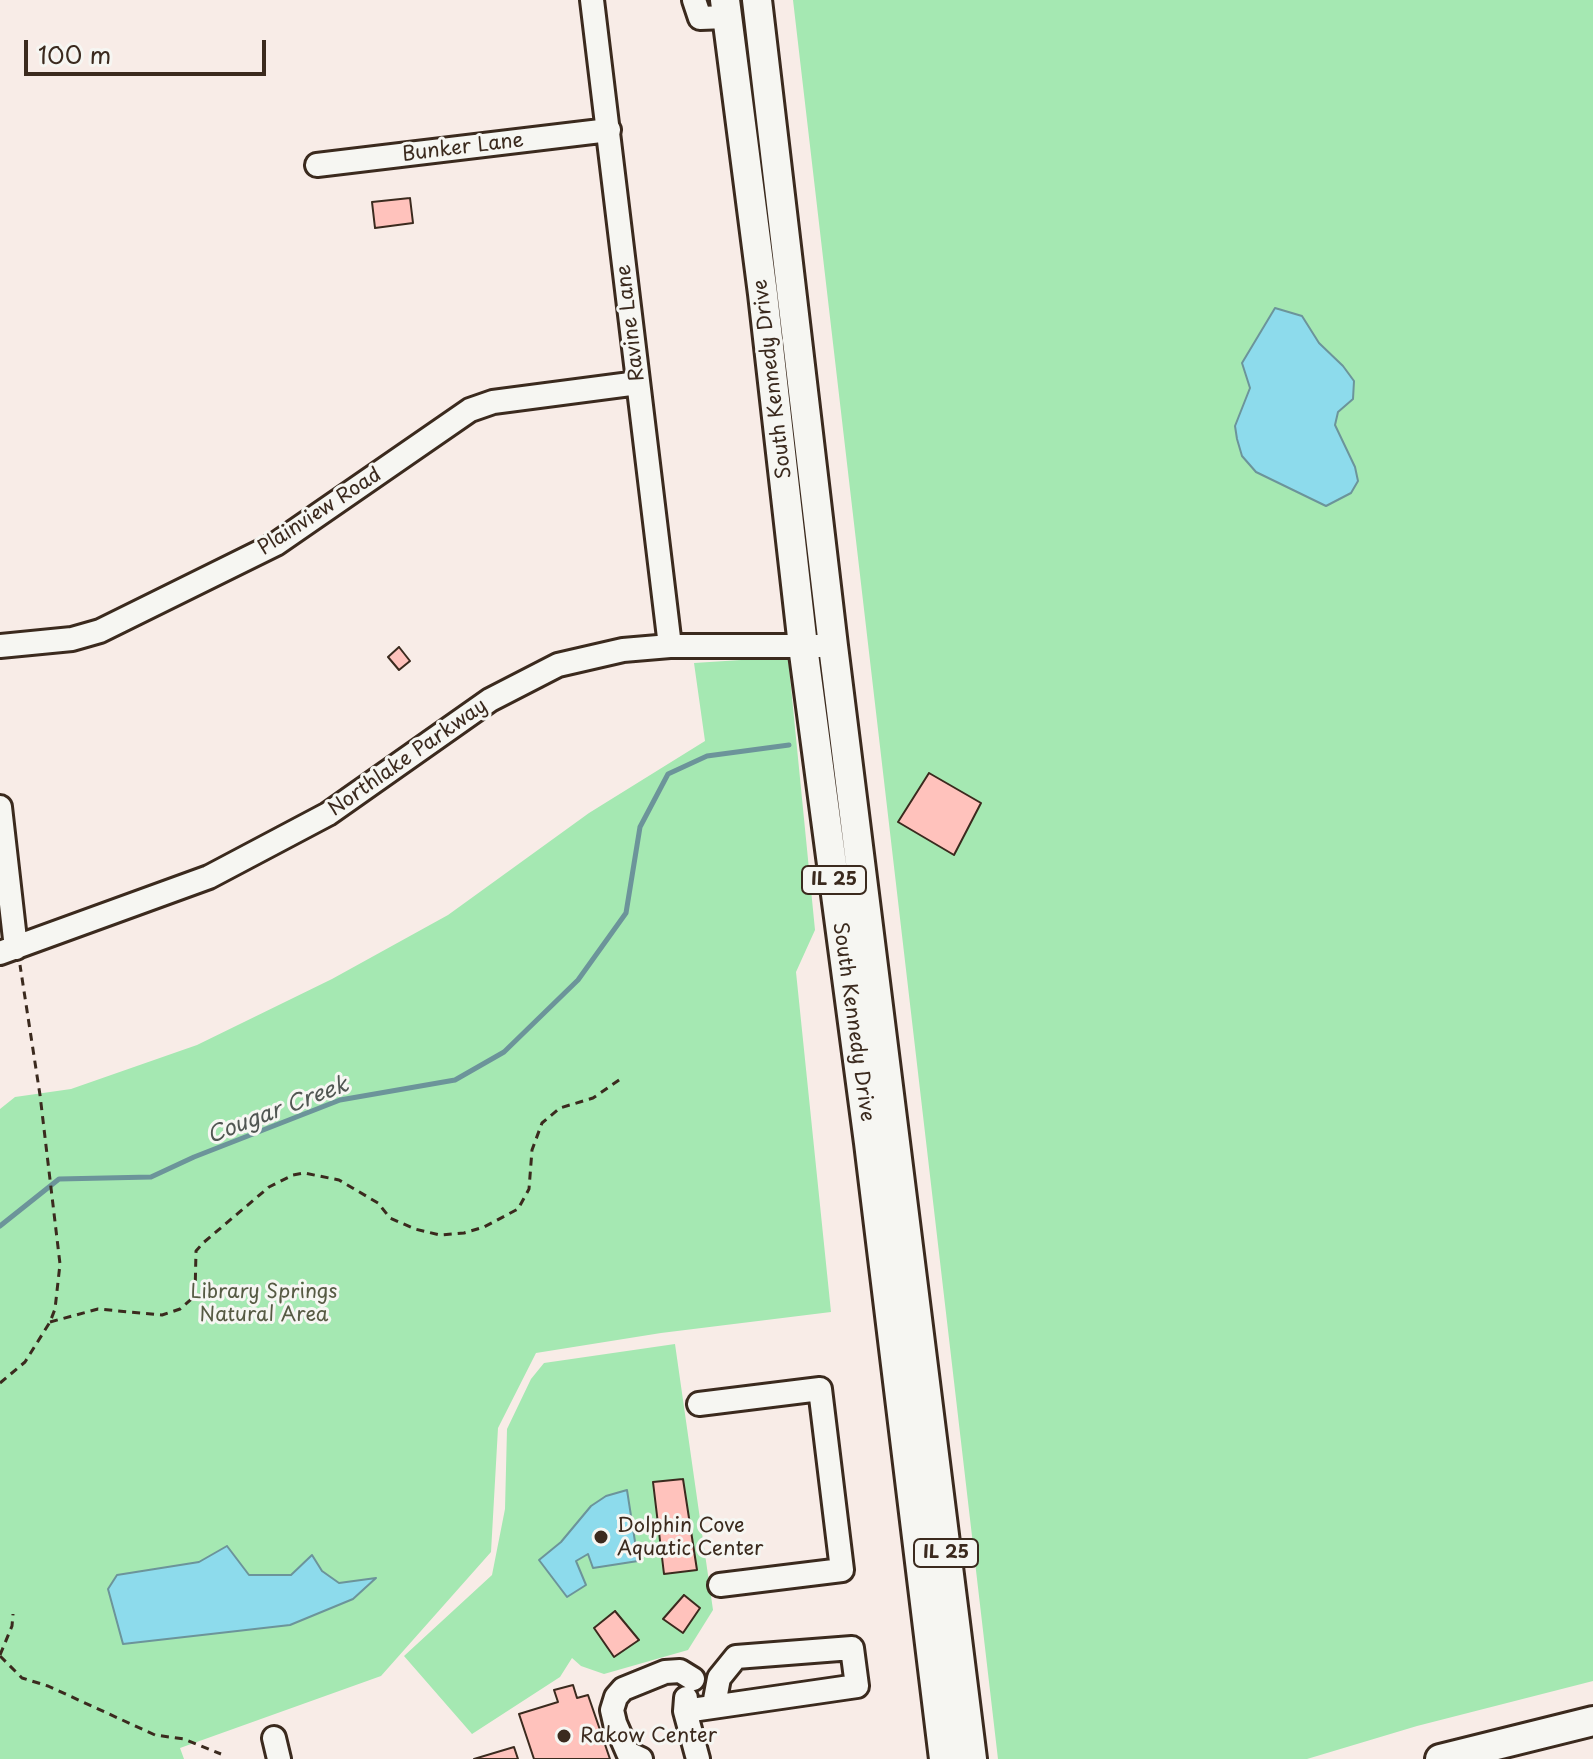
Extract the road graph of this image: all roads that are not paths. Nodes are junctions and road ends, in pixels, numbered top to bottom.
1 (592, 0) edge
2 (694, 0) edge
3 (757, 0) edge
4 (726, 9) edge
5 (609, 130) junction
6 (317, 165) dead end
7 (638, 383) junction
8 (0, 646) edge
9 (670, 646) junction
10 (803, 646) junction
11 (833, 646) junction
12 (0, 807) edge
13 (8, 950) edge
14 (699, 1404) dead end
15 (720, 1585) dead end
16 (714, 1705) junction
17 (685, 1711) junction
18 (1593, 1721) edge
19 (697, 1756) edge
20 (641, 1759) edge
21 (674, 1759) edge
22 (944, 1759) edge
23 (972, 1759) edge
24 (1440, 1759) edge

1 - 5 street, Ravine Lane
2 - 4 street
3 - 11 main road, South Kennedy Drive / IL 25
4 - 10 main road, South Kennedy Drive / IL 25
5 - 6 street, Bunker Lane
5 - 7 street, Ravine Lane
7 - 8 street, Plainview Road
7 - 9 street, Ravine Lane
9 - 10 street, Northlake Parkway
9 - 13 street, Northlake Parkway
10 - 11 street, Northlake Parkway
10 - 22 main road, South Kennedy Drive / IL 25
11 - 23 main road, South Kennedy Drive / IL 25
12 - 13 street
14 - 15 street
16 - 16 street
16 - 17 street
17 - 19 street
17 - 20 street
18 - 24 main road
19 - 21 street

